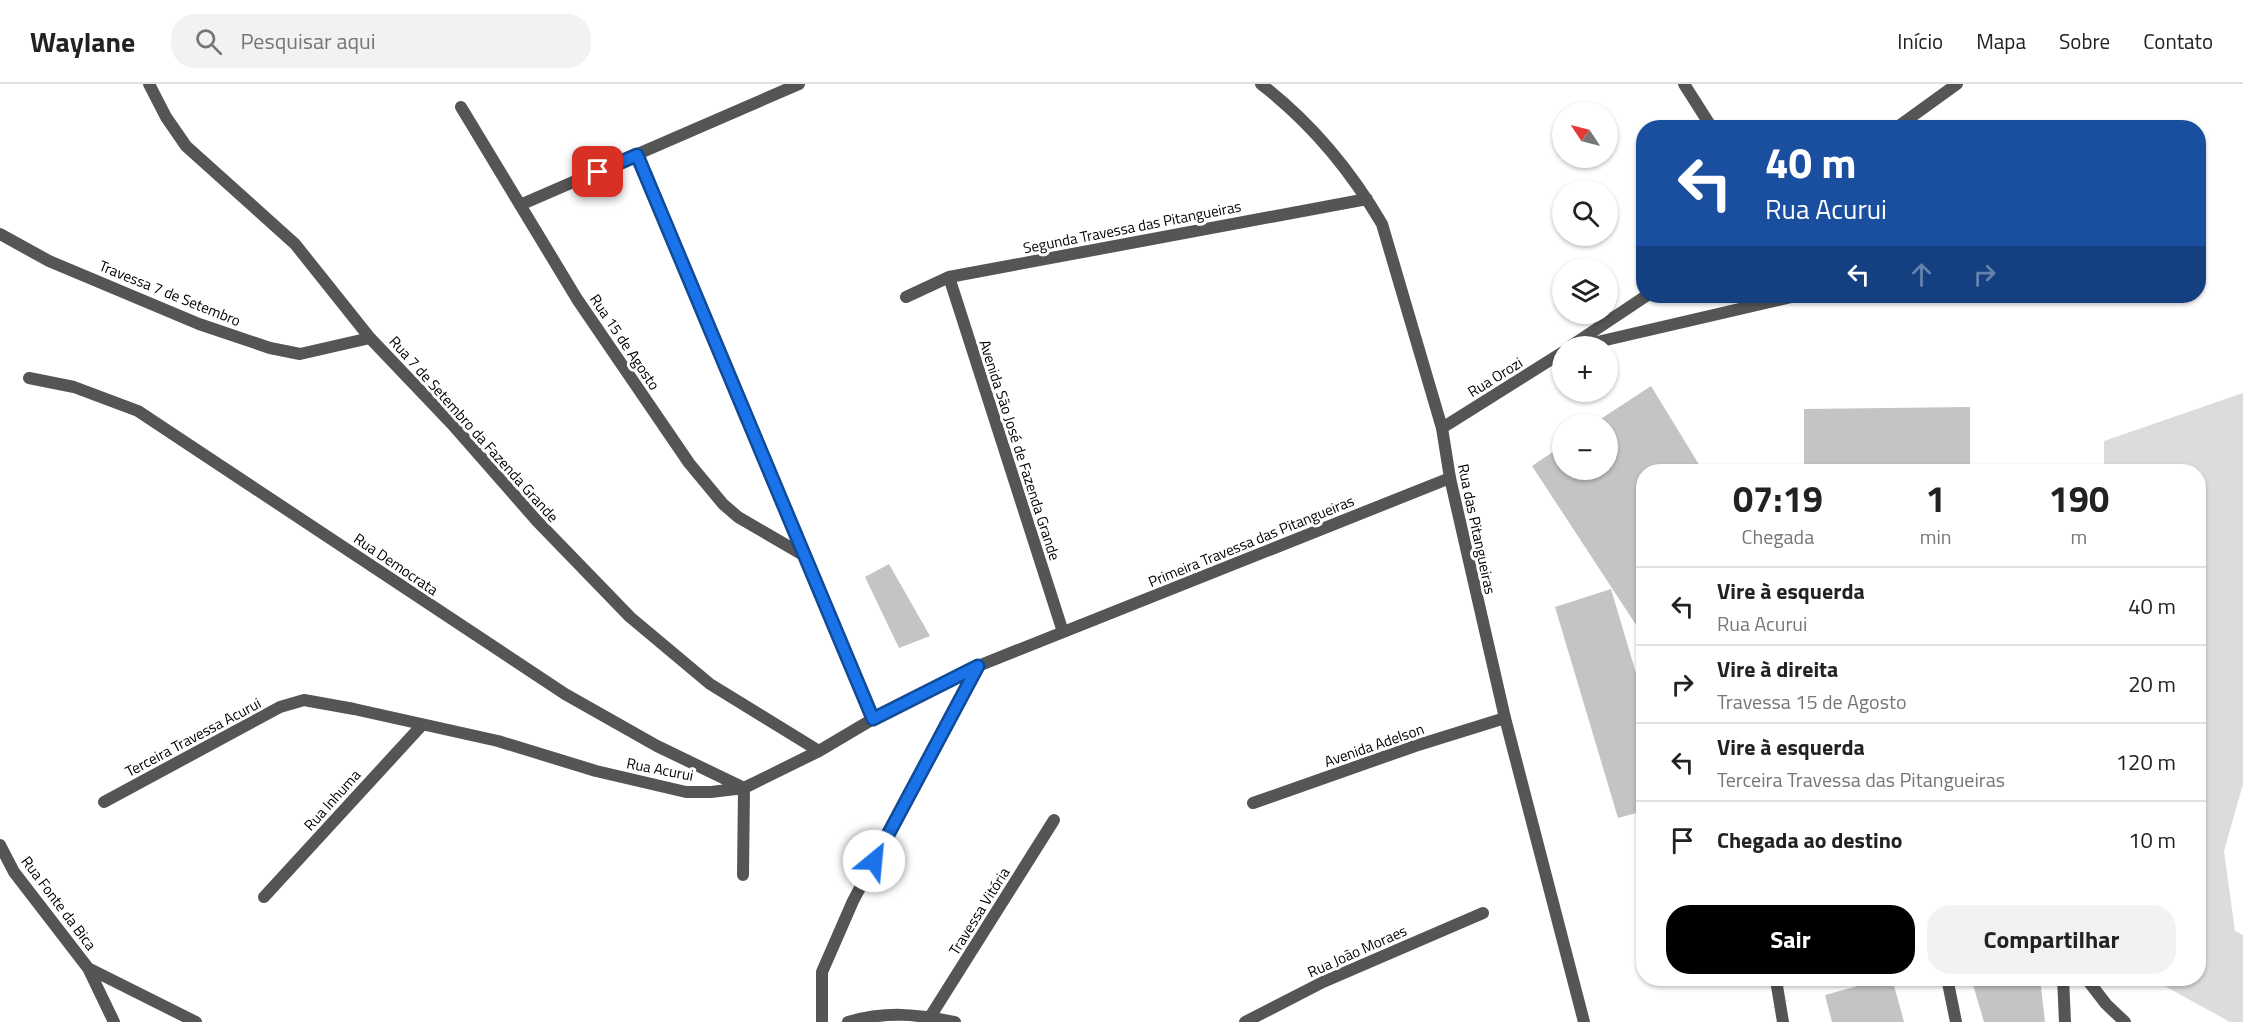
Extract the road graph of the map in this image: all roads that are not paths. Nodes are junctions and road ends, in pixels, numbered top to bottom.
1 (149, 84) edge
2 (799, 84) edge
3 (1261, 84) edge
4 (1684, 84) edge
5 (1957, 84) edge
6 (461, 107) dead end
7 (1707, 120) edge
8 (1907, 120) edge
9 (637, 155) junction
10 (1367, 199) junction
11 (520, 205) junction
12 (0, 234) edge
13 (949, 277) junction
14 (906, 297) dead end
15 (1636, 303) edge
16 (1766, 303) edge
17 (1586, 336) edge
18 (1618, 337) edge
19 (370, 338) junction
20 (1552, 359) edge
21 (28, 378) dead end
22 (1442, 428) junction
23 (1450, 478) junction
24 (805, 556) junction
25 (1063, 632) junction
26 (978, 666) junction
27 (297, 701) joint
28 (1505, 718) junction
29 (873, 719) junction
30 (422, 724) junction
31 (819, 752) junction
32 (744, 788) junction
33 (104, 802) dead end
34 (1253, 802) dead end
35 (1054, 820) dead end
36 (0, 845) edge
37 (743, 875) dead end
38 (264, 897) dead end
39 (1483, 913) dead end
40 (88, 968) junction
41 (1777, 986) edge
42 (1949, 986) edge
43 (2064, 986) edge
44 (2092, 986) edge
45 (930, 1017) junction
46 (114, 1022) edge
47 (196, 1022) edge
48 (822, 1022) edge
49 (848, 1022) edge
50 (955, 1022) edge
51 (1245, 1022) edge
52 (1584, 1022) edge
53 (1783, 1022) edge
54 (1956, 1022) edge
55 (2066, 1022) edge
56 (2126, 1022) edge

1 - 19 street, Rua 7 de Setembro da Fazenda Grande
2 - 9 street
3 - 10 street, Rua das Pitangueiras
4 - 7 street
5 - 8 street
6 - 11 street, Rua 15 de Agosto
9 - 11 street
9 - 24 street
10 - 13 street, Segunda Travessa das Pitangueiras
10 - 22 street, Rua das Pitangueiras
11 - 24 street, Rua 15 de Agosto
12 - 19 street, Travessa 7 de Setembro
13 - 14 street, Segunda Travessa das Pitangueiras
13 - 25 street, Avenida São José de Fazenda Grande
15 - 17 street
16 - 18 street
19 - 31 street, Rua 7 de Setembro da Fazenda Grande
20 - 22 street, Rua Orozi
21 - 32 street, Rua Democrata
22 - 23 street, Rua das Pitangueiras
23 - 25 street, Primeira Travessa das Pitangueiras
23 - 28 street, Rua das Pitangueiras
24 - 29 street
25 - 26 street, Rua Acurui
26 - 29 street, Rua Acurui
26 - 48 street
27 - 30 street, Rua Acurui
27 - 33 street, Terceira Travessa Acurui
28 - 34 street, Avenida Adelson
28 - 52 street, Rua das Pitangueiras
29 - 31 street, Rua Acurui
30 - 32 street, Rua Acurui
30 - 38 street, Rua Inhuma
31 - 32 street, Rua Acurui
32 - 37 street
35 - 45 street, Travessa Vitória
36 - 40 street, Rua Fonte da Bica
39 - 51 street, Rua João Moraes
40 - 46 street
40 - 47 street, Rua Fonte da Bica
41 - 53 street
42 - 54 street
43 - 55 street
44 - 56 street
45 - 49 street
45 - 50 street

